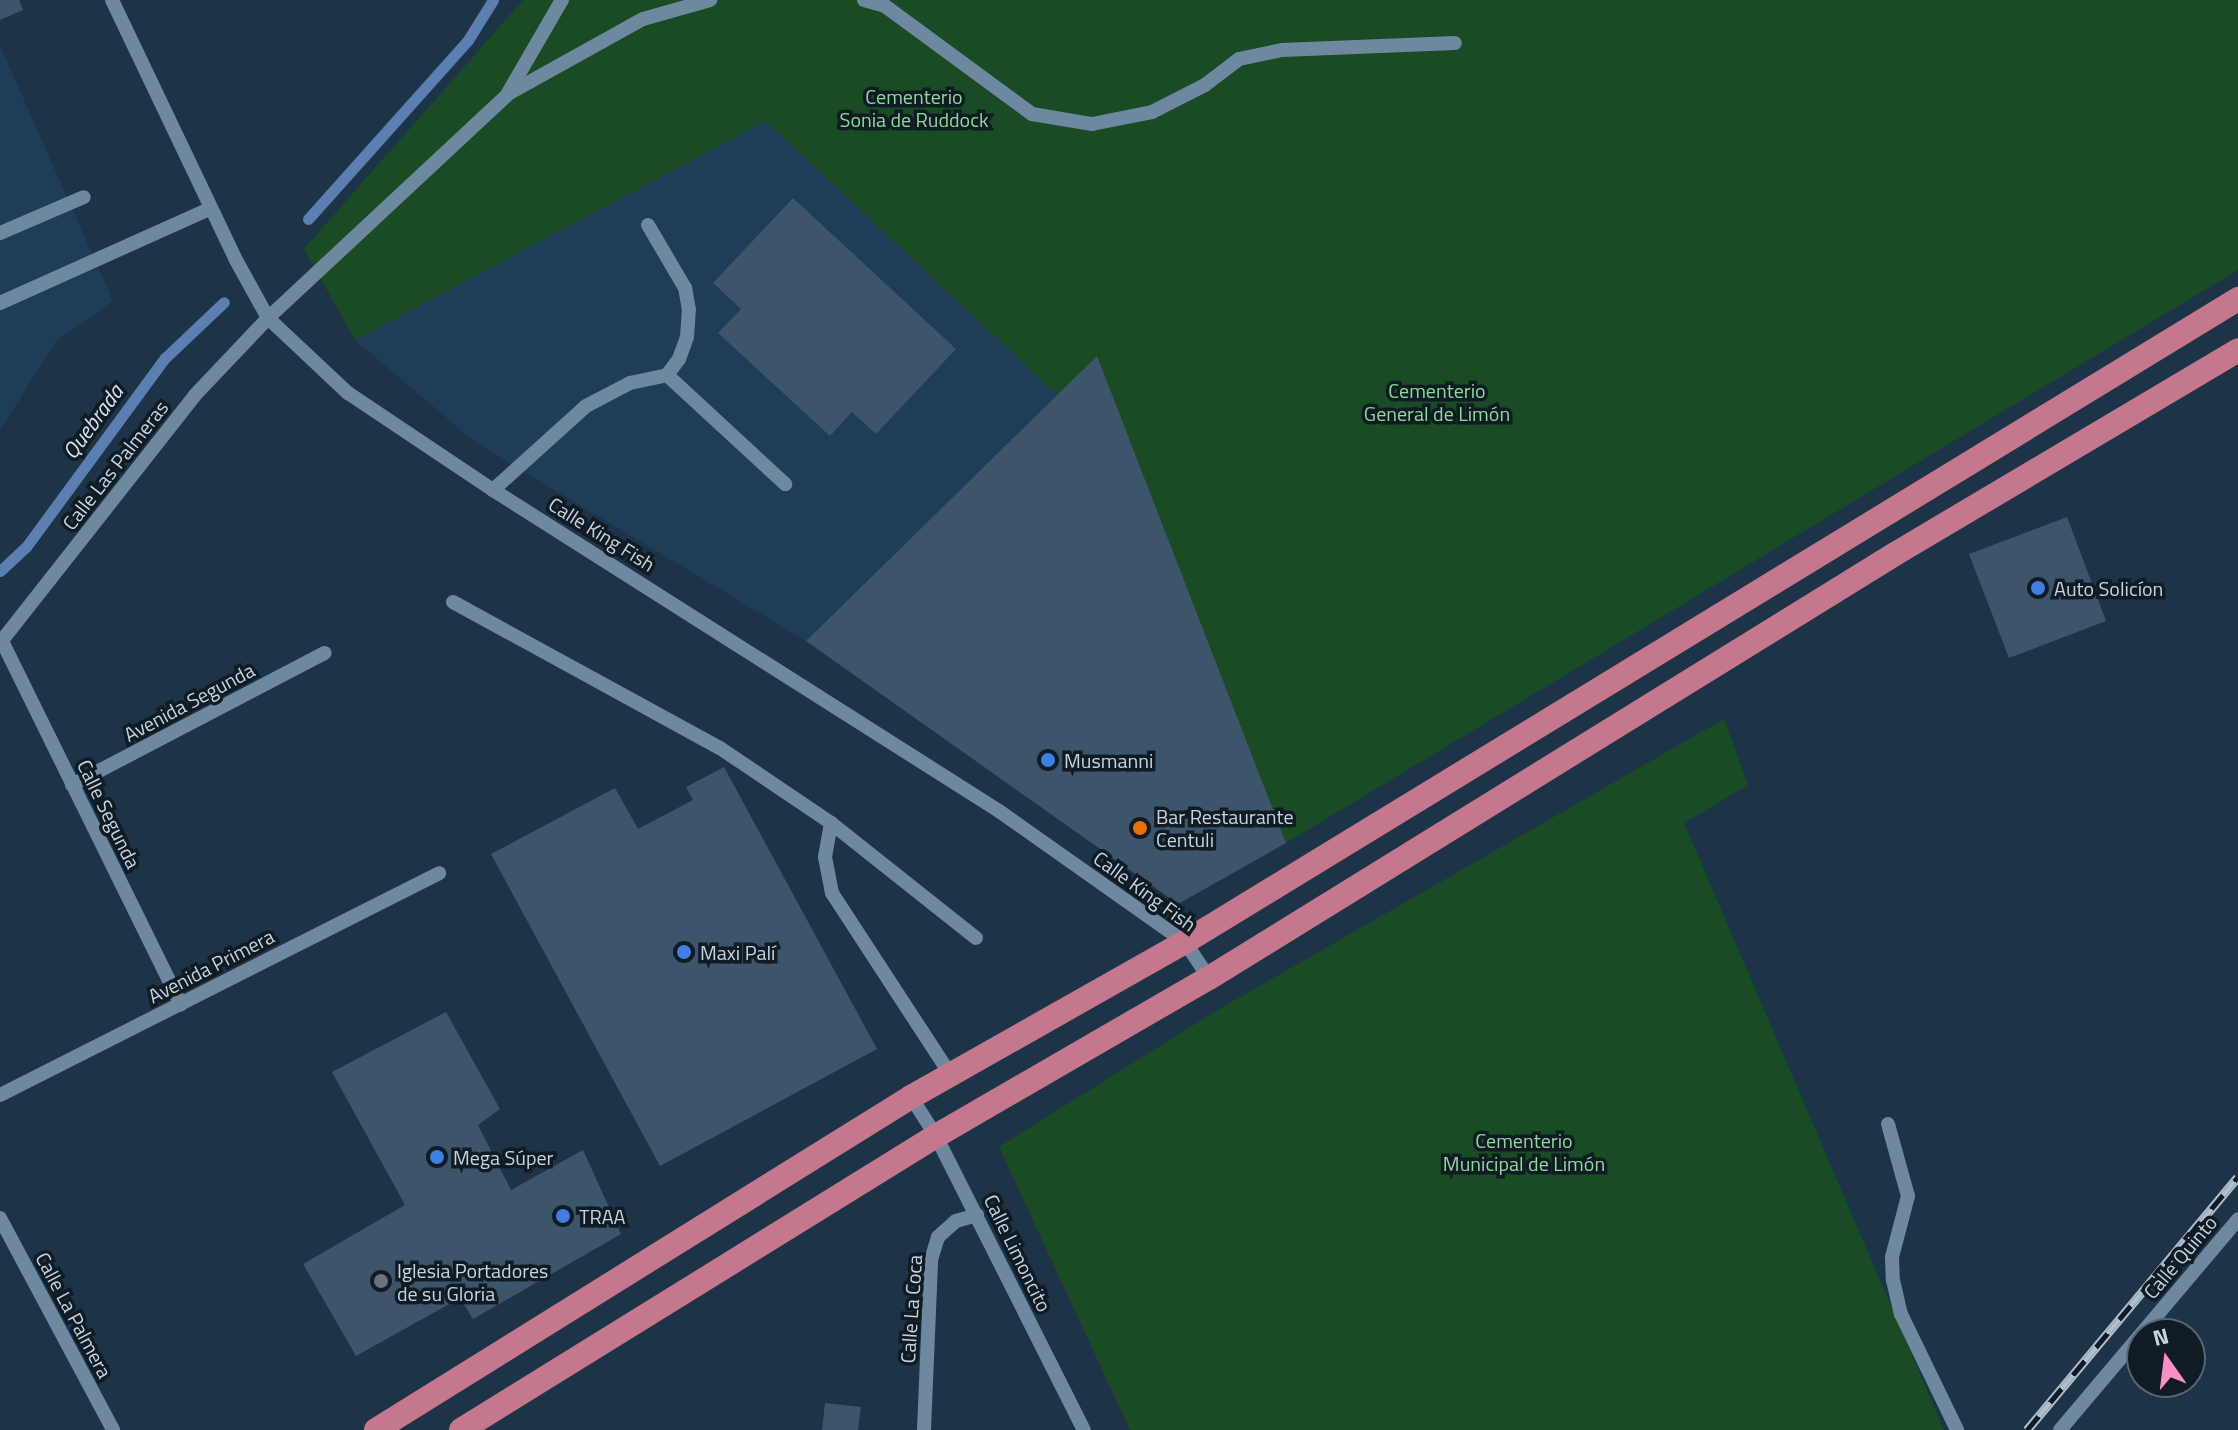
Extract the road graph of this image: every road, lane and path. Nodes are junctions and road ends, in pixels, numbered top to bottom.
1 (112, 0) edge
2 (562, 0) edge
3 (710, 0) edge
4 (864, 0) edge
5 (1455, 43) dead end
6 (508, 94) junction
7 (84, 197) dead end
8 (211, 208) junction
9 (648, 225) dead end
10 (0, 233) edge
11 (2238, 299) edge
12 (0, 303) edge
13 (268, 318) junction
14 (2238, 350) edge
15 (667, 375) junction
16 (785, 484) dead end
17 (493, 490) junction
18 (453, 602) dead end
19 (1, 642) edge
20 (325, 653) dead end
21 (72, 785) junction
22 (831, 823) junction
23 (439, 873) dead end
24 (976, 938) dead end
25 (1185, 942) junction
26 (1209, 978) junction
27 (181, 1004) junction
28 (950, 1074) junction
29 (0, 1095) edge
30 (911, 1097) junction
31 (1888, 1124) dead end
32 (936, 1136) junction
33 (977, 1215) junction
34 (0, 1218) edge
35 (2238, 1219) edge
36 (404, 1423) edge
37 (113, 1430) edge
38 (376, 1430) edge
39 (461, 1430) edge
40 (924, 1430) edge
41 (1084, 1430) edge
42 (1957, 1430) edge
43 (2060, 1430) edge

1 - 8 street, Calle King Fish
2 - 6 street
3 - 6 street
4 - 5 street
6 - 13 street, Calle Las Palmeras
7 - 10 street
8 - 12 street
8 - 13 street, Calle King Fish
9 - 15 street
11 - 25 highway
13 - 17 street, Calle King Fish
13 - 19 street, Calle Las Palmeras
14 - 26 highway
15 - 16 street
15 - 17 street
17 - 25 street, Calle King Fish
18 - 22 street
19 - 21 street, Calle Segunda
20 - 21 street, Avenida Segunda
21 - 27 street, Calle Segunda
22 - 24 street
22 - 28 street
23 - 27 street, Avenida Primera
25 - 26 street, Calle King Fish
25 - 28 highway
26 - 32 highway
27 - 29 street, Avenida Primera
28 - 30 highway
30 - 32 street, Calle Limoncito
30 - 36 highway
31 - 42 street
32 - 33 street, Calle Limoncito
32 - 39 highway
33 - 40 street, Calle La Coca
33 - 41 street, Calle Limoncito
34 - 37 street, Calle La Palmera
35 - 43 street, Calle Quinto
36 - 38 highway

